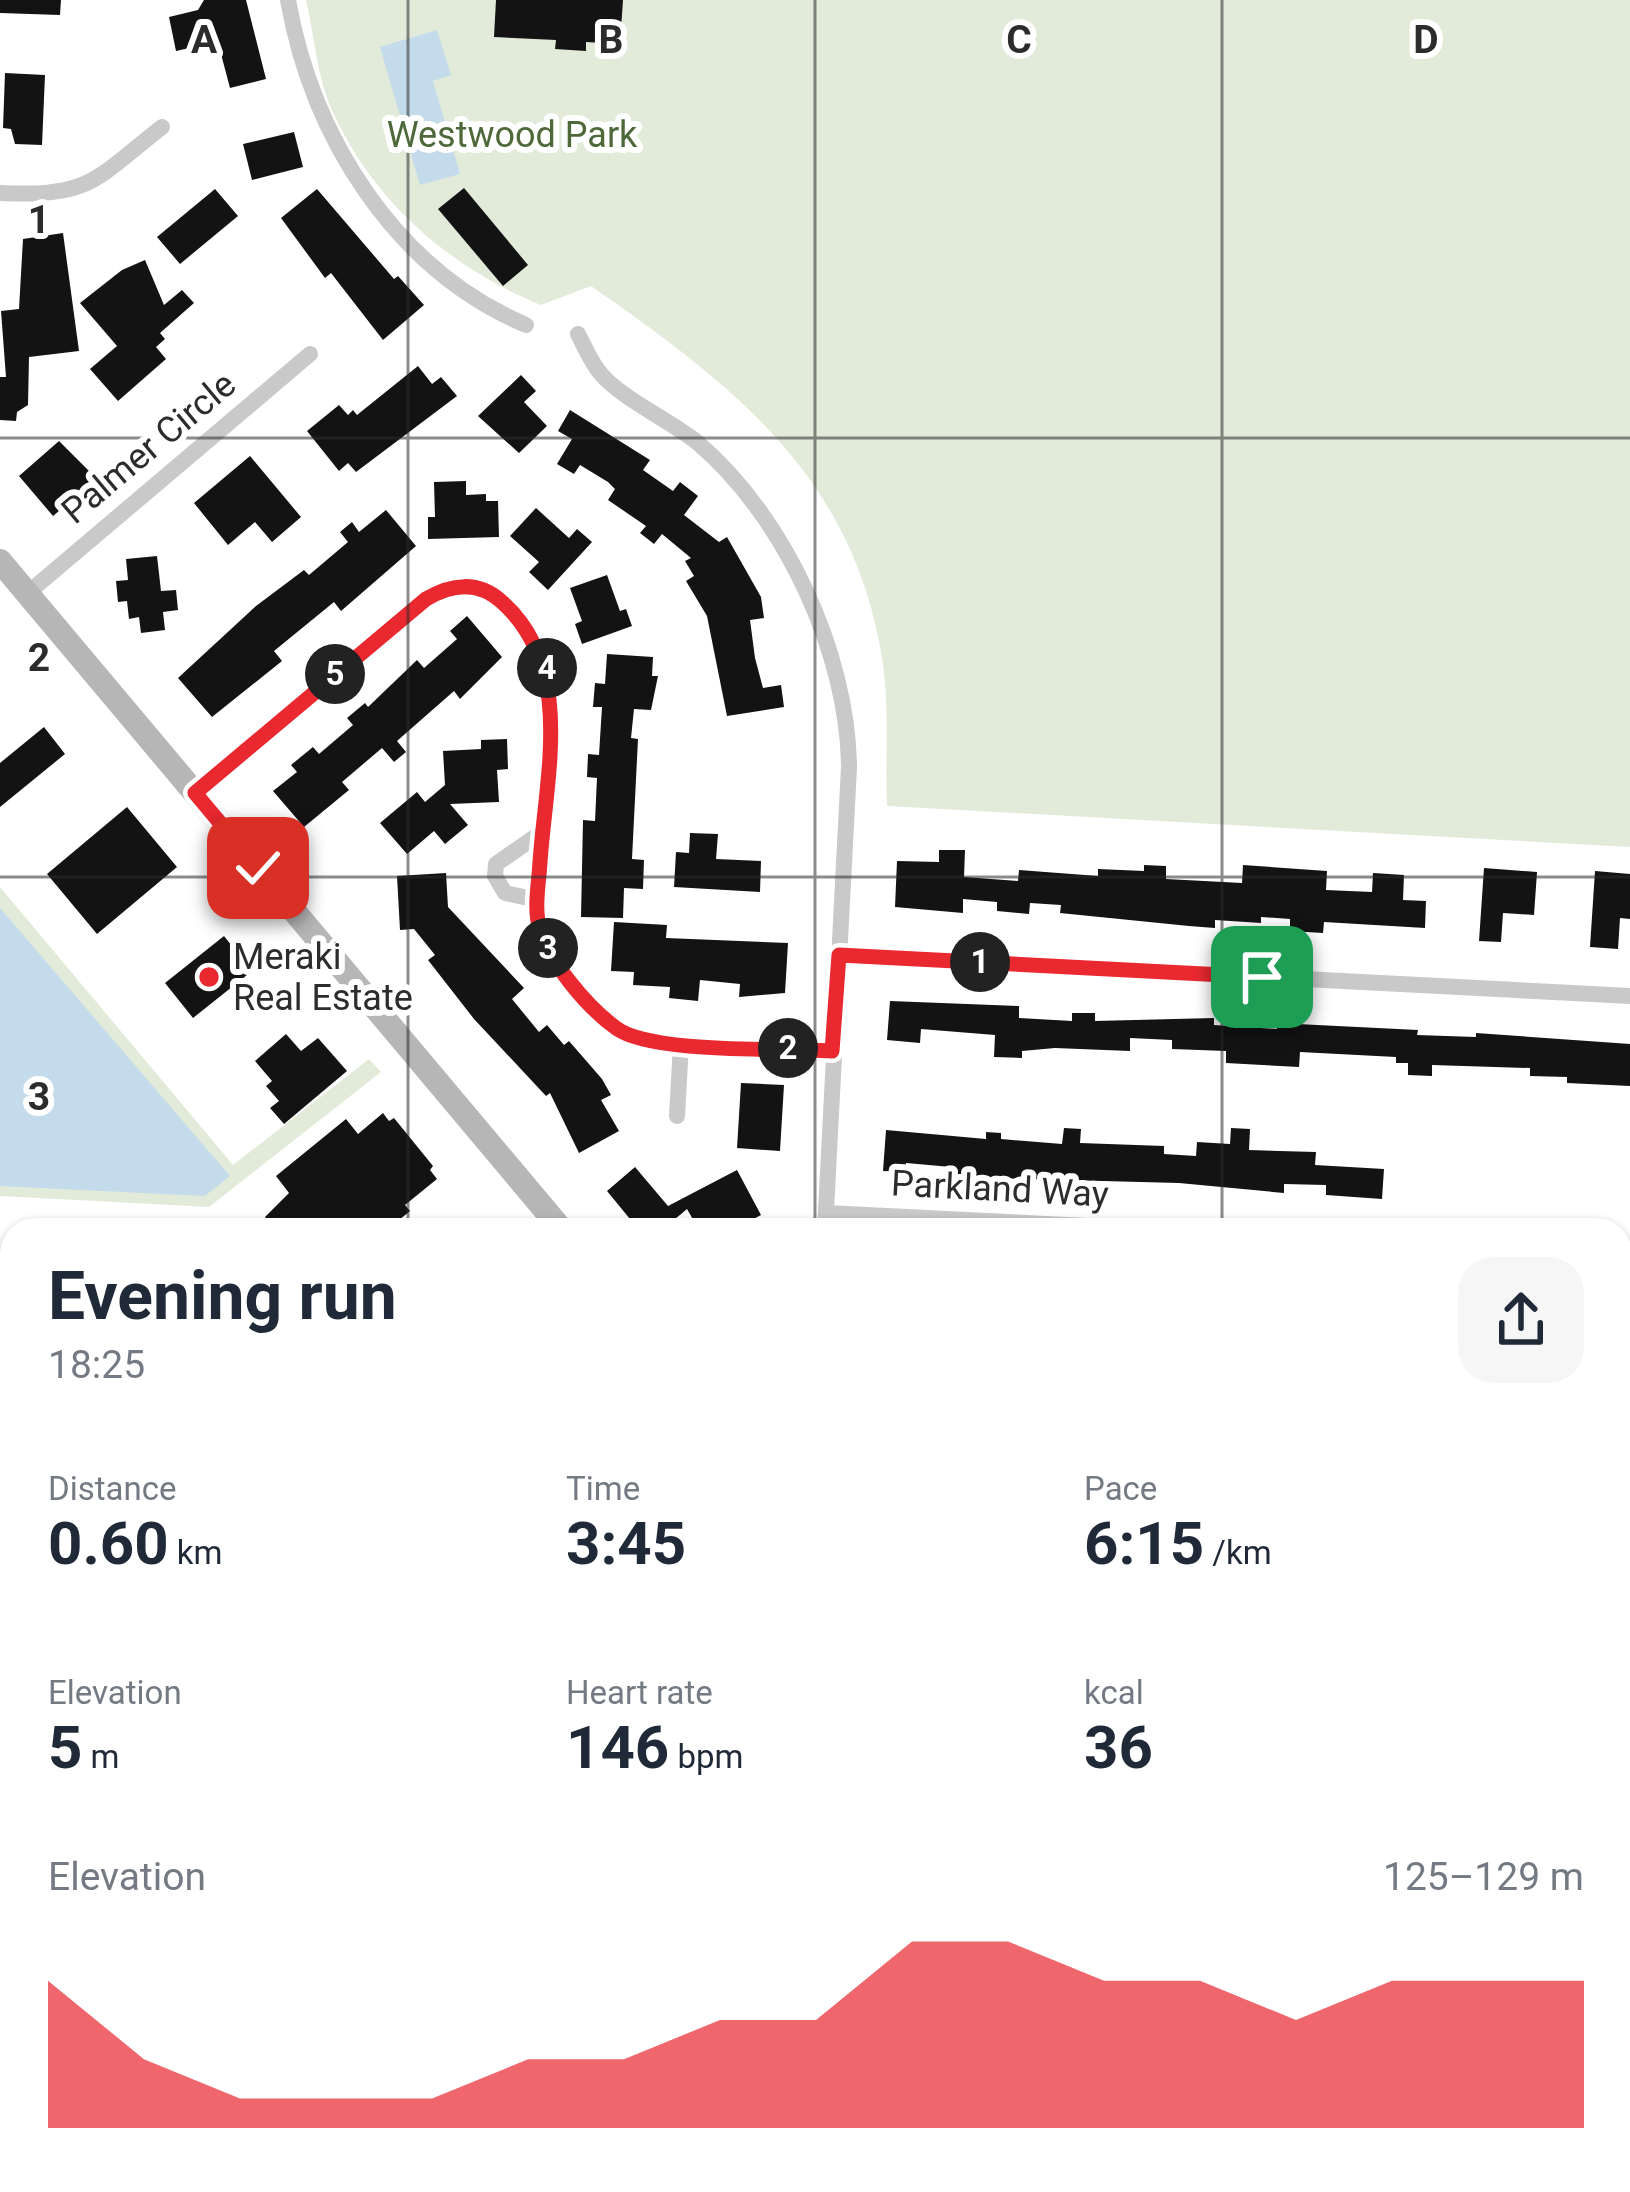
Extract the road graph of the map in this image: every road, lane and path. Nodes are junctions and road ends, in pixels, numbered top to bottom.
1 (288, 0) edge
2 (162, 127) dead end
3 (0, 193) edge
4 (526, 325) dead end
5 (578, 334) dead end
6 (310, 354) dead end
7 (0, 561) edge
8 (29, 592) junction
9 (195, 793) junction
10 (542, 832) junction
11 (538, 900) junction
12 (839, 955) junction
13 (1630, 996) edge
14 (681, 1044) junction
15 (832, 1051) junction
16 (677, 1116) dead end
17 (552, 1218) edge
18 (826, 1218) edge

1 - 4 street
2 - 3 street
5 - 12 street
6 - 8 street, Palmer Circle
7 - 8 main road
8 - 9 main road
9 - 10 street
9 - 17 main road
10 - 11 street
10 - 11 street
11 - 14 street
12 - 13 street
12 - 15 street
14 - 15 street
14 - 16 street
15 - 18 street

